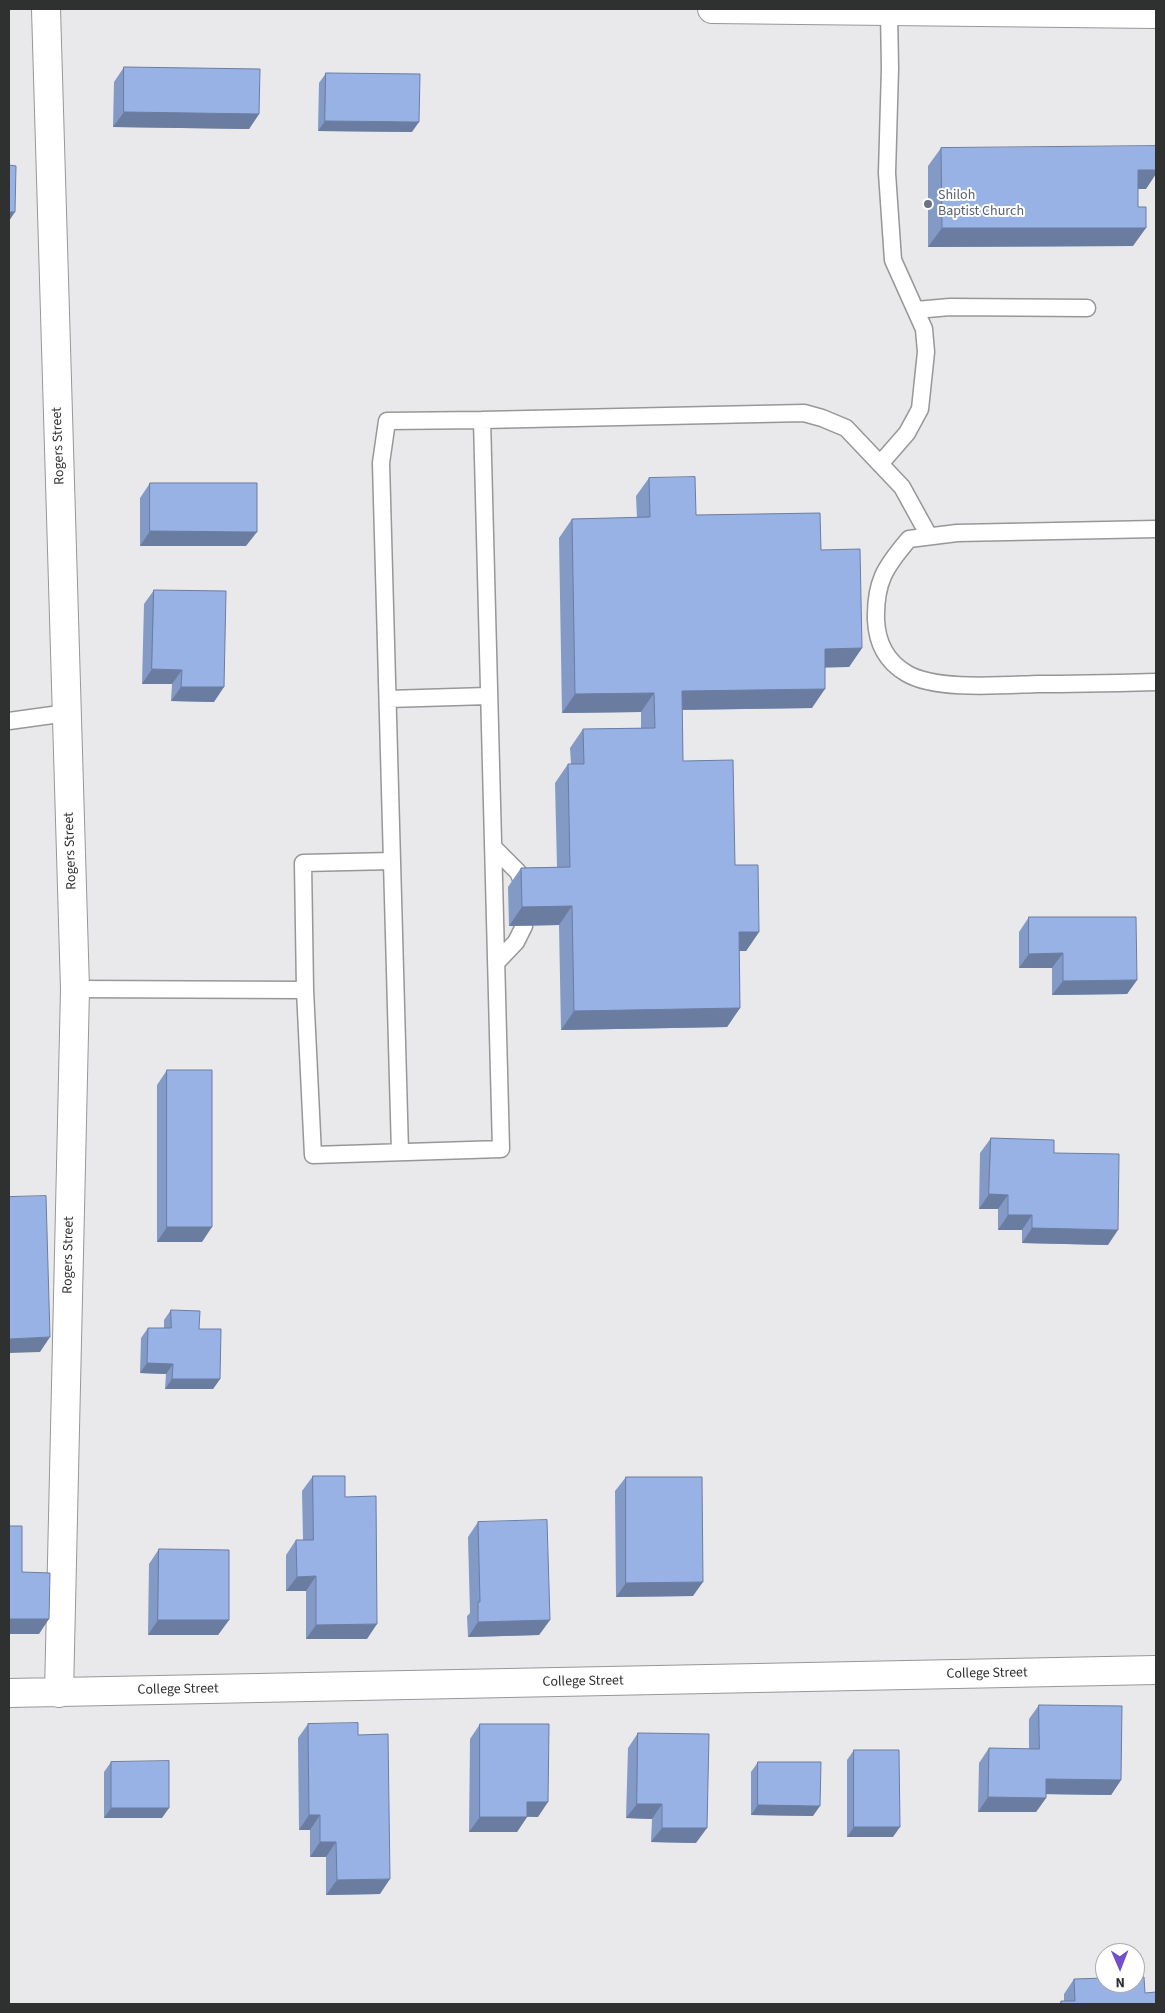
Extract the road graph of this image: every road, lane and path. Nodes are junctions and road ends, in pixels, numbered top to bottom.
1 (46, 9) edge
2 (712, 9) edge
3 (946, 11) edge
4 (889, 12) junction
5 (1156, 14) edge
6 (1087, 308) dead end
7 (916, 310) junction
8 (482, 420) junction
9 (880, 464) junction
10 (1156, 529) edge
11 (929, 536) junction
12 (1156, 682) edge
13 (488, 696) junction
14 (388, 699) junction
15 (67, 713) junction
16 (9, 721) edge
17 (493, 846) junction
18 (392, 860) junction
19 (524, 886) edge
20 (524, 926) edge
21 (496, 963) junction
22 (75, 989) junction
23 (305, 990) junction
24 (400, 1152) junction
25 (1156, 1670) edge
26 (9, 1693) edge
27 (59, 1693) junction

1 - 15 street, Rogers Street
2 - 4 street
3 - 4 street
3 - 5 street
4 - 7 lane
6 - 7 lane
7 - 9 lane
8 - 9 lane
8 - 13 lane
8 - 14 lane
9 - 11 lane
10 - 11 lane
11 - 12 lane
13 - 14 lane
13 - 17 lane
14 - 18 lane
15 - 16 lane
15 - 22 street, Rogers Street
17 - 19 lane
17 - 21 lane
18 - 23 lane
18 - 24 lane
20 - 21 lane
21 - 24 lane
22 - 23 lane
22 - 27 street, Rogers Street
23 - 24 lane
25 - 27 street, College Street
26 - 27 street, College Street

